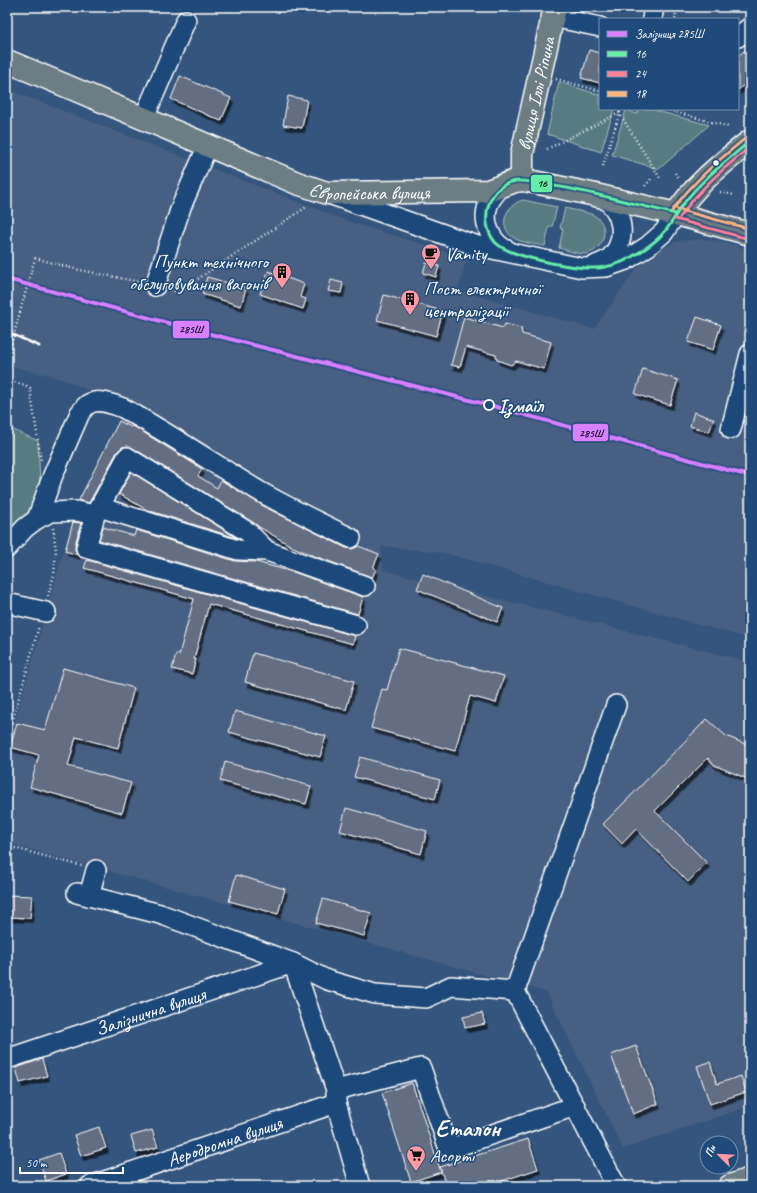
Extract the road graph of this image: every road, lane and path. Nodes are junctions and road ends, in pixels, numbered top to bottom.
1 (654, 7) edge
2 (677, 7) edge
3 (554, 12) edge
4 (652, 18) edge
5 (675, 18) edge
6 (186, 20) dead end
7 (599, 27) edge
8 (750, 27) edge
9 (739, 36) edge
10 (7, 61) edge
11 (555, 79) dead end
12 (599, 91) edge
13 (620, 110) edge
14 (669, 110) edge
15 (619, 113) junction
16 (144, 118) junction
17 (729, 127) dead end
18 (750, 141) edge
19 (208, 145) junction
20 (547, 149) dead end
21 (603, 166) dead end
22 (675, 173) dead end
23 (652, 178) dead end
24 (660, 178) dead end
25 (680, 179) dead end
26 (522, 180) junction
27 (645, 186) dead end
28 (501, 187) junction
29 (406, 192) junction
30 (720, 192) dead end
31 (327, 193) junction
32 (592, 194) junction
33 (734, 195) dead end
34 (676, 214) junction
35 (402, 220) junction
36 (750, 234) edge
37 (513, 253) junction
38 (591, 267) junction
39 (155, 286) junction
40 (750, 354) edge
41 (7, 359) edge
42 (7, 380) edge
43 (743, 409) edge
44 (731, 429) dead end
45 (41, 462) dead end
46 (97, 511) junction
47 (44, 515) junction
48 (351, 538) dead end
49 (7, 548) edge
50 (267, 551) junction
51 (365, 586) dead end
52 (7, 603) edge
53 (45, 612) junction
54 (356, 625) dead end
55 (616, 705) dead end
56 (7, 741) edge
57 (7, 846) edge
58 (96, 870) joint
59 (293, 963) junction
60 (515, 991) junction
61 (7, 1059) edge
62 (336, 1097) junction
63 (575, 1106) junction
64 (750, 1179) edge
65 (90, 1186) edge
66 (360, 1186) edge
67 (616, 1186) edge
68 (730, 1186) edge

1 - 4 street
2 - 5 path
3 - 7 street
3 - 26 main road, вулиця Іллі Ріпина
6 - 16 street
8 - 9 street
10 - 16 main road, Європейська вулиця
11 - 12 path
13 - 15 path
14 - 17 path
15 - 20 path
15 - 21 path
15 - 24 path
16 - 19 main road, Європейська вулиця
18 - 34 main road
19 - 31 main road, Європейська вулиця
19 - 39 street
22 - 25 path
23 - 27 path
26 - 28 main road, Європейська вулиця
26 - 32 main road, Європейська вулиця
28 - 29 main road, Європейська вулиця
28 - 37 street
29 - 31 main road, Європейська вулиця
29 - 35 street
30 - 33 path
31 - 35 street
31 - 39 path
32 - 34 main road, Європейська вулиця
32 - 38 street
34 - 36 main road, Європейська вулиця
34 - 38 street
35 - 37 street
37 - 38 street
39 - 41 path, bridge
40 - 43 street
42 - 45 path
43 - 44 street
46 - 47 street
46 - 50 street
46 - 50 street
46 - 54 street
47 - 48 street
47 - 49 street
47 - 53 path
50 - 51 street
52 - 53 street
53 - 56 path
55 - 60 street
57 - 58 path
58 - 59 street
59 - 60 street
59 - 61 street, Залізнична вулиця
59 - 62 street
60 - 63 street
62 - 63 street, Аеродромна вулиця
62 - 65 street, Аеродромна вулиця
62 - 66 street
63 - 67 street
64 - 68 main road

